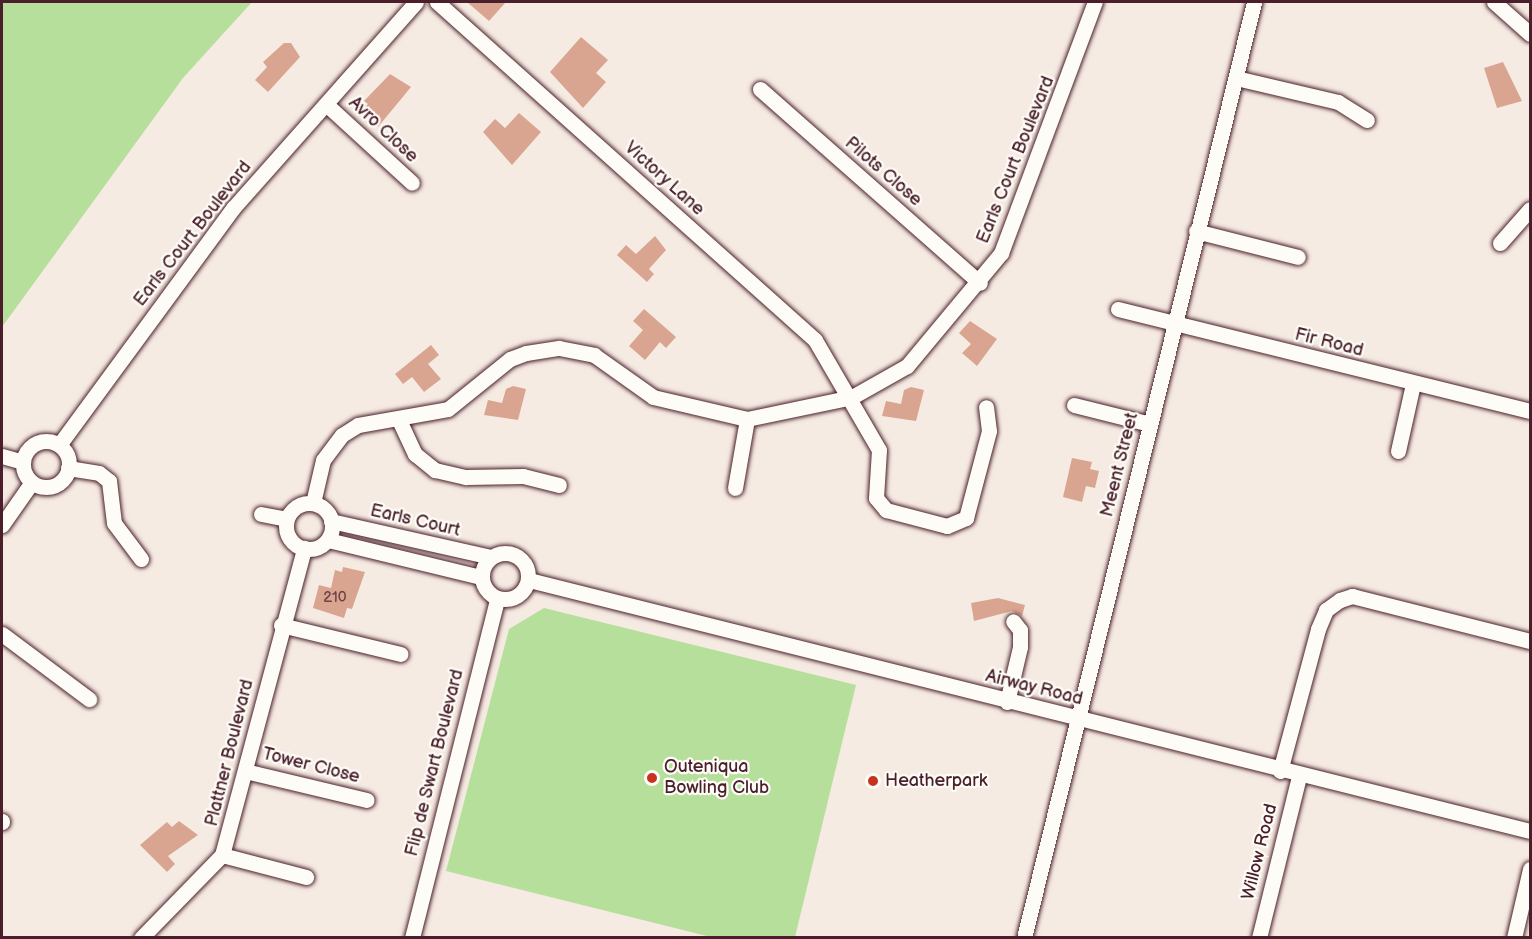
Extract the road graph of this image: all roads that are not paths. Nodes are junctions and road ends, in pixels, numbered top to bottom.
1 (416, 2) edge
2 (437, 2) edge
3 (1095, 2) edge
4 (1254, 2) edge
5 (1494, 2) edge
6 (1530, 34) edge
7 (1236, 78) junction
8 (760, 90) dead end
9 (327, 105) junction
10 (1367, 120) dead end
11 (412, 183) dead end
12 (1530, 209) edge
13 (1196, 231) junction
14 (1500, 243) dead end
15 (1298, 257) dead end
16 (980, 283) junction
17 (1118, 309) dead end
18 (1174, 324) junction
19 (1413, 384) junction
20 (852, 397) junction
21 (1074, 405) dead end
22 (986, 407) dead end
23 (1530, 411) edge
24 (747, 419) junction
25 (399, 420) junction
26 (1150, 424) junction
27 (59, 445) junction
28 (1398, 451) dead end
29 (2, 456) edge
30 (23, 462) junction
31 (68, 468) junction
32 (32, 482) junction
33 (559, 485) dead end
34 (735, 488) dead end
35 (313, 503) junction
36 (261, 514) dead end
37 (287, 519) junction
38 (331, 521) junction
39 (2, 525) edge
40 (328, 540) junction
41 (304, 548) junction
42 (491, 557) junction
43 (141, 559) dead end
44 (481, 577) junction
45 (529, 580) junction
46 (496, 598) junction
47 (1013, 621) dead end
48 (281, 626) junction
49 (2, 634) edge
50 (1530, 641) edge
51 (401, 654) dead end
52 (89, 699) dead end
53 (1007, 702) junction
54 (1078, 719) junction
55 (245, 771) junction
56 (1280, 771) junction
57 (1299, 776) junction
58 (367, 800) dead end
59 (1530, 831) edge
60 (222, 855) junction
61 (1530, 869) edge
62 (306, 877) dead end
63 (141, 938) edge
64 (412, 938) edge
65 (1024, 938) edge
66 (1259, 938) edge
67 (1514, 938) edge

1 - 9 street, Earls Court Boulevard
2 - 20 street, Victory Lane
3 - 16 street, Earls Court Boulevard
4 - 7 street, Meent Street
5 - 6 street
7 - 10 street
7 - 13 street, Meent Street
8 - 16 street, Pilots Close
9 - 11 street, Avro Close
9 - 27 street, Earls Court Boulevard
12 - 14 street
13 - 15 street
13 - 18 street, Meent Street
16 - 20 street, Earls Court Boulevard
17 - 18 street, Fir Road
18 - 19 street, Fir Road
18 - 26 street, Meent Street
19 - 23 street, Fir Road
19 - 28 street
20 - 22 street, Victory Lane
20 - 24 street, Earls Court Boulevard
21 - 26 street
24 - 25 street, Earls Court Boulevard
24 - 34 street
25 - 33 street
25 - 35 street, Earls Court Boulevard
26 - 54 street, Meent Street
27 - 30 street
27 - 31 street
29 - 30 street
30 - 32 street
31 - 32 street
31 - 43 street
32 - 39 street
35 - 37 street
35 - 38 street
36 - 37 street
37 - 41 street
38 - 40 street
38 - 42 street, Earls Court
40 - 41 street
40 - 44 street
41 - 48 street, Plattner Boulevard
42 - 44 street
42 - 45 street
44 - 46 street
45 - 46 street
45 - 53 street, Airway Road
46 - 64 street, Flip de Swart Boulevard
47 - 53 street
48 - 51 street
48 - 55 street, Plattner Boulevard
49 - 52 street
50 - 56 street
53 - 54 street, Airway Road
54 - 56 street, Airway Road
54 - 65 street, Meent Street
55 - 58 street, Tower Close
55 - 60 street, Plattner Boulevard
56 - 57 street, Airway Road
57 - 59 street, Airway Road
57 - 66 street, Willow Road
60 - 62 street
60 - 63 street, Plattner Boulevard
61 - 67 street

